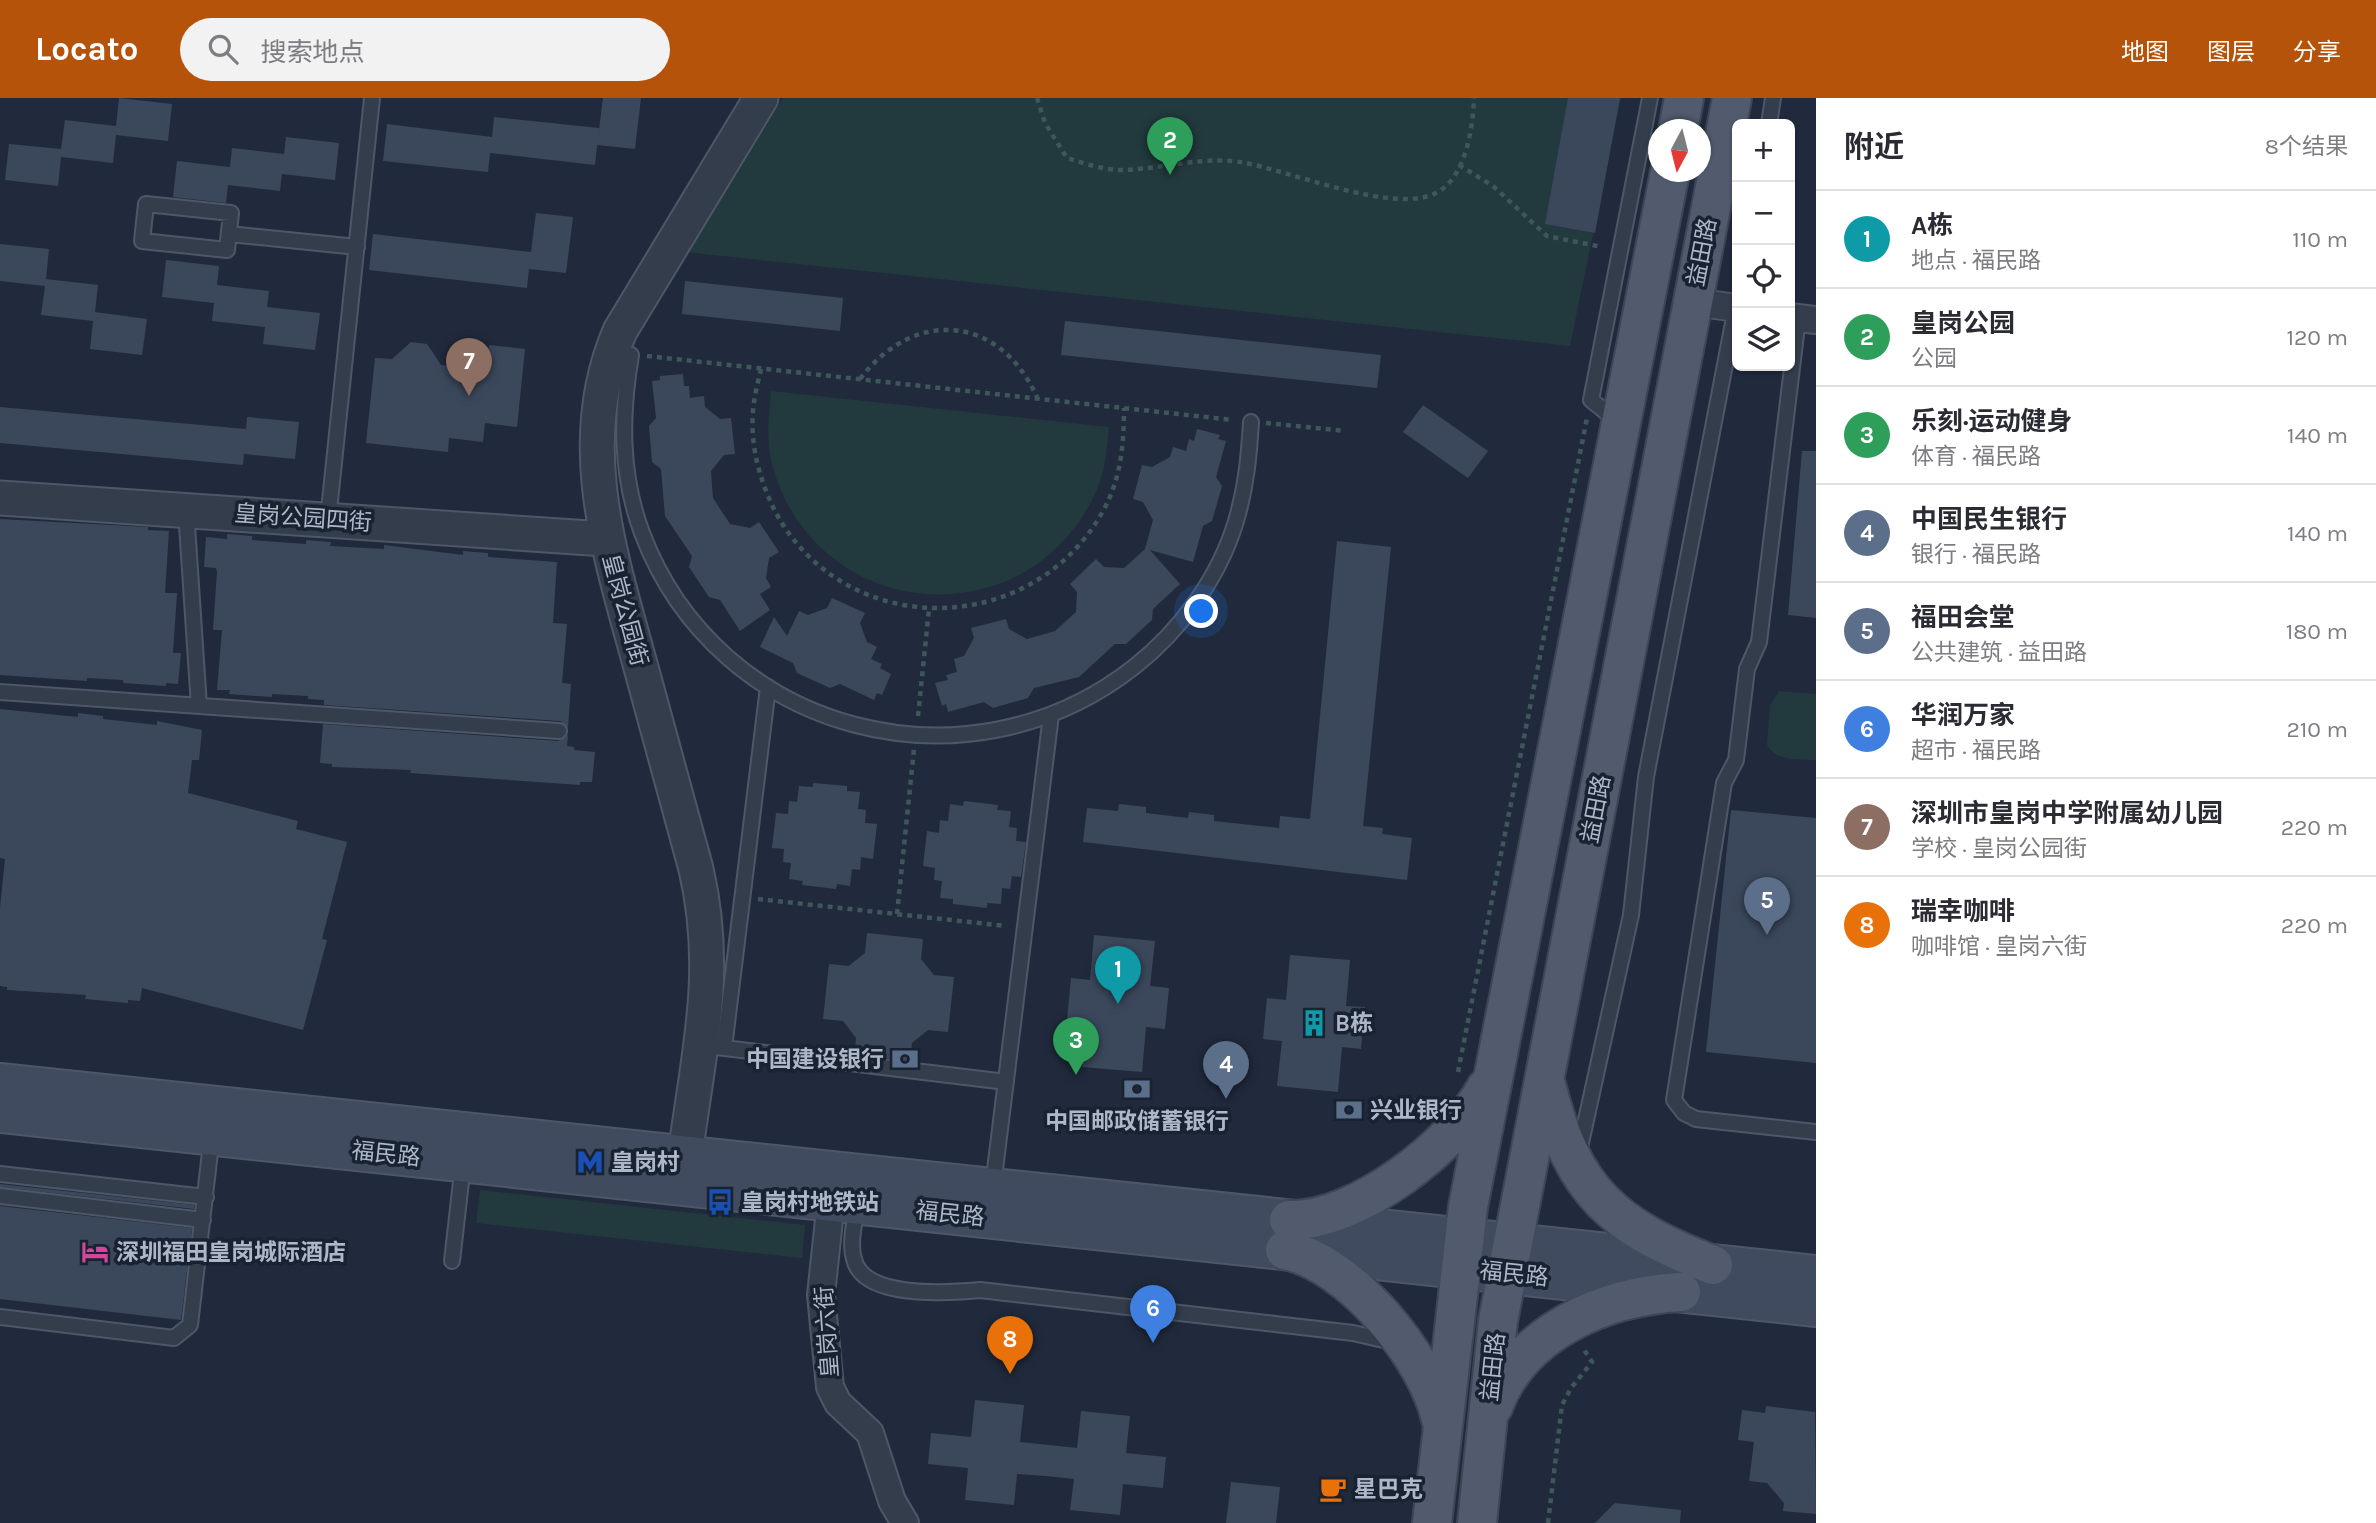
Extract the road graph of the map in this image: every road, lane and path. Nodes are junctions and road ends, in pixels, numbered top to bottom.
1 (372, 98) edge
2 (761, 98) edge
3 (1037, 98) edge
4 (1474, 98) edge
5 (1650, 98) edge
6 (1684, 98) edge
7 (1732, 98) edge
8 (1773, 98) edge
9 (1680, 119) edge
10 (1770, 119) edge
11 (1459, 165) junction
12 (1668, 182) edge
13 (229, 234) junction
14 (357, 247) junction
15 (1603, 247) dead end
16 (1693, 302) junction
17 (1732, 306) edge
18 (1737, 308) edge
19 (1801, 318) edge
20 (631, 355) joint
21 (761, 369) junction
22 (860, 379) junction
23 (1037, 398) junction
24 (1591, 400) junction
25 (1124, 408) junction
26 (1251, 422) junction
27 (1621, 423) junction
28 (1345, 431) dead end
29 (0, 498) edge
30 (186, 510) junction
31 (328, 520) junction
32 (606, 539) junction
33 (929, 609) junction
34 (768, 687) junction
35 (0, 692) edge
36 (200, 706) junction
37 (1051, 715) junction
38 (559, 731) dead end
39 (916, 736) junction
40 (742, 898) junction
41 (897, 914) junction
42 (1025, 928) junction
43 (712, 1046) junction
44 (1497, 1060) junction
45 (1457, 1076) dead end
46 (1545, 1078) junction
47 (1006, 1082) junction
48 (0, 1083) edge
49 (0, 1113) edge
50 (1816, 1132) edge
51 (212, 1135) junction
52 (685, 1156) junction
53 (463, 1162) junction
54 (1576, 1167) junction
55 (0, 1174) edge
56 (993, 1188) junction
57 (0, 1196) edge
58 (206, 1197) junction
59 (844, 1203) junction
60 (203, 1220) junction
61 (1287, 1235) junction
62 (1461, 1253) junction
63 (1510, 1258) junction
64 (452, 1261) dead end
65 (1713, 1265) junction
66 (1816, 1275) edge
67 (1681, 1292) junction
68 (1816, 1307) edge
69 (0, 1317) edge
70 (1563, 1326) junction
71 (1410, 1354) junction
72 (1487, 1422) junction
73 (1442, 1426) junction
74 (905, 1523) edge
75 (1432, 1523) edge
76 (1477, 1523) edge
77 (1548, 1523) edge

1 - 14 lane
2 - 32 street, 皇岗公园街
3 - 11 path
4 - 11 path
5 - 24 lane
6 - 9 main road
7 - 16 main road, 益田路
8 - 10 lane
11 - 15 path
12 - 27 main road, 益田路
13 - 13 lane
13 - 14 lane
14 - 31 lane
16 - 17 street
16 - 46 main road, 益田路
18 - 54 lane
19 - 50 lane
20 - 21 path
20 - 34 lane
21 - 22 path
21 - 33 path
22 - 23 path
22 - 23 path
23 - 25 path
24 - 27 lane
24 - 45 path
25 - 26 path
25 - 33 path
26 - 28 path
26 - 37 lane
27 - 44 main road, 益田路
29 - 30 street, 皇岗公园四街
30 - 31 street, 皇岗公园四街
30 - 36 lane
31 - 32 street, 皇岗公园四街
32 - 43 street, 皇岗公园街
33 - 39 path
34 - 39 lane
34 - 40 lane
35 - 36 lane
36 - 38 lane
37 - 39 lane
37 - 42 lane
39 - 41 path
40 - 41 path
40 - 43 lane
41 - 42 path
42 - 47 lane
43 - 47 lane
43 - 52 street, 皇岗公园街
44 - 61 main road
44 - 62 main road, 益田路
46 - 54 main road
46 - 63 main road, 益田路
47 - 56 lane
48 - 52 main road, 福民路
49 - 51 main road, 福民路
51 - 53 main road, 福民路
51 - 58 lane
52 - 56 main road, 福民路
53 - 59 main road, 福民路
53 - 64 lane
54 - 65 main road
55 - 58 lane
56 - 61 main road, 福民路
57 - 60 lane
58 - 60 lane
59 - 61 main road, 福民路
59 - 71 lane
59 - 74 street, 皇岗六街
60 - 69 lane
61 - 62 main road, 福民路
61 - 71 main road
62 - 63 main road, 福民路
62 - 73 main road, 益田路
63 - 65 main road, 福民路
63 - 67 main road, 福民路
63 - 72 main road, 益田路
65 - 66 main road, 福民路
67 - 68 main road, 福民路
67 - 70 main road
70 - 72 main road
70 - 77 path
71 - 73 main road
72 - 76 main road, 益田路
73 - 75 main road, 益田路

